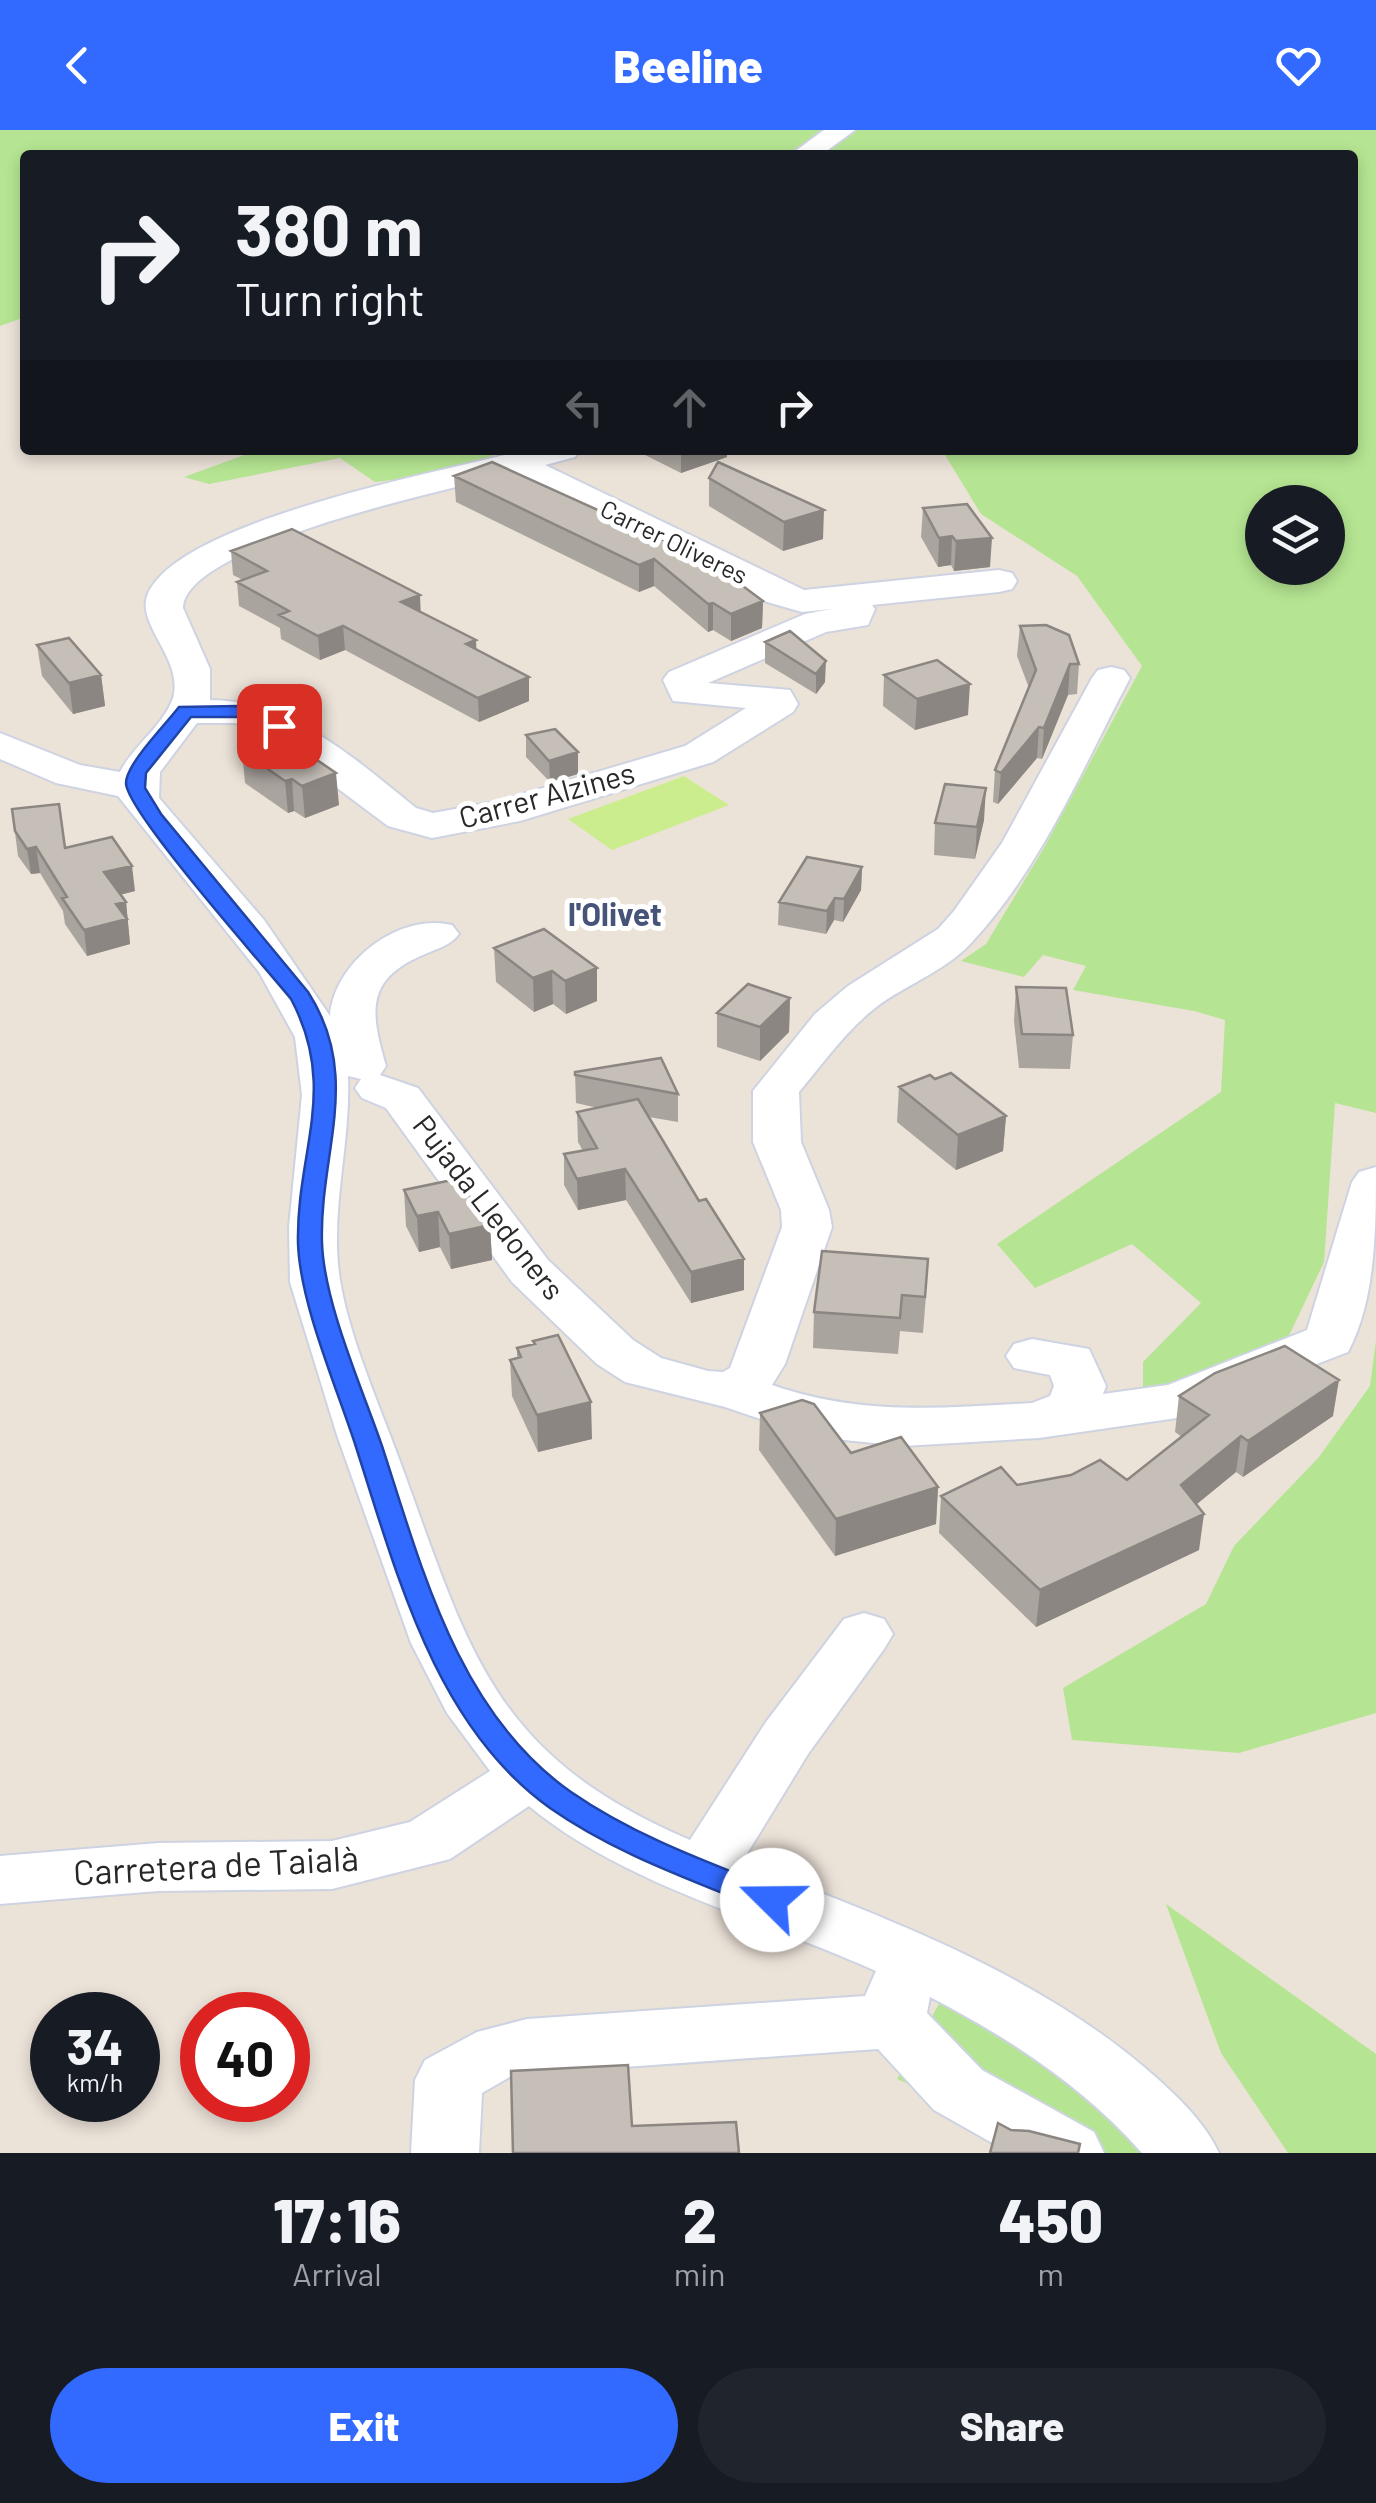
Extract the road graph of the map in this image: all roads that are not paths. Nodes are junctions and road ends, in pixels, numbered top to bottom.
1 (842, 130) edge
2 (811, 150) edge
3 (546, 455) edge
4 (515, 464) junction
5 (999, 582) dead end
6 (837, 598) junction
7 (1111, 678) dead end
8 (186, 711) junction
9 (0, 745) edge
10 (135, 788) junction
11 (437, 934) dead end
12 (348, 1083) junction
13 (1376, 1182) edge
14 (1032, 1356) dead end
15 (730, 1390) junction
16 (1039, 1420) junction
17 (864, 1634) dead end
18 (530, 1775) junction
19 (706, 1874) junction
20 (0, 1880) edge
21 (904, 1956) junction
22 (893, 2022) junction
23 (445, 2153) edge
24 (1070, 2153) edge
25 (1186, 2153) edge

1 - 2 street
3 - 4 street
4 - 6 street, Carrer Oliveres
4 - 8 street
5 - 6 street, Carrer Oliveres
6 - 8 street, Carrer Alzines
7 - 15 street
8 - 10 street
9 - 10 street
10 - 12 street
11 - 12 street
12 - 15 street, Pujada Lledoners
12 - 18 street
13 - 16 street, Pujada Lledoners
14 - 16 street
15 - 16 street, Pujada Lledoners
17 - 19 street
18 - 19 street
18 - 20 street, Carretera de Taialà
19 - 21 street
21 - 22 street
21 - 25 street
22 - 23 street
22 - 24 street

